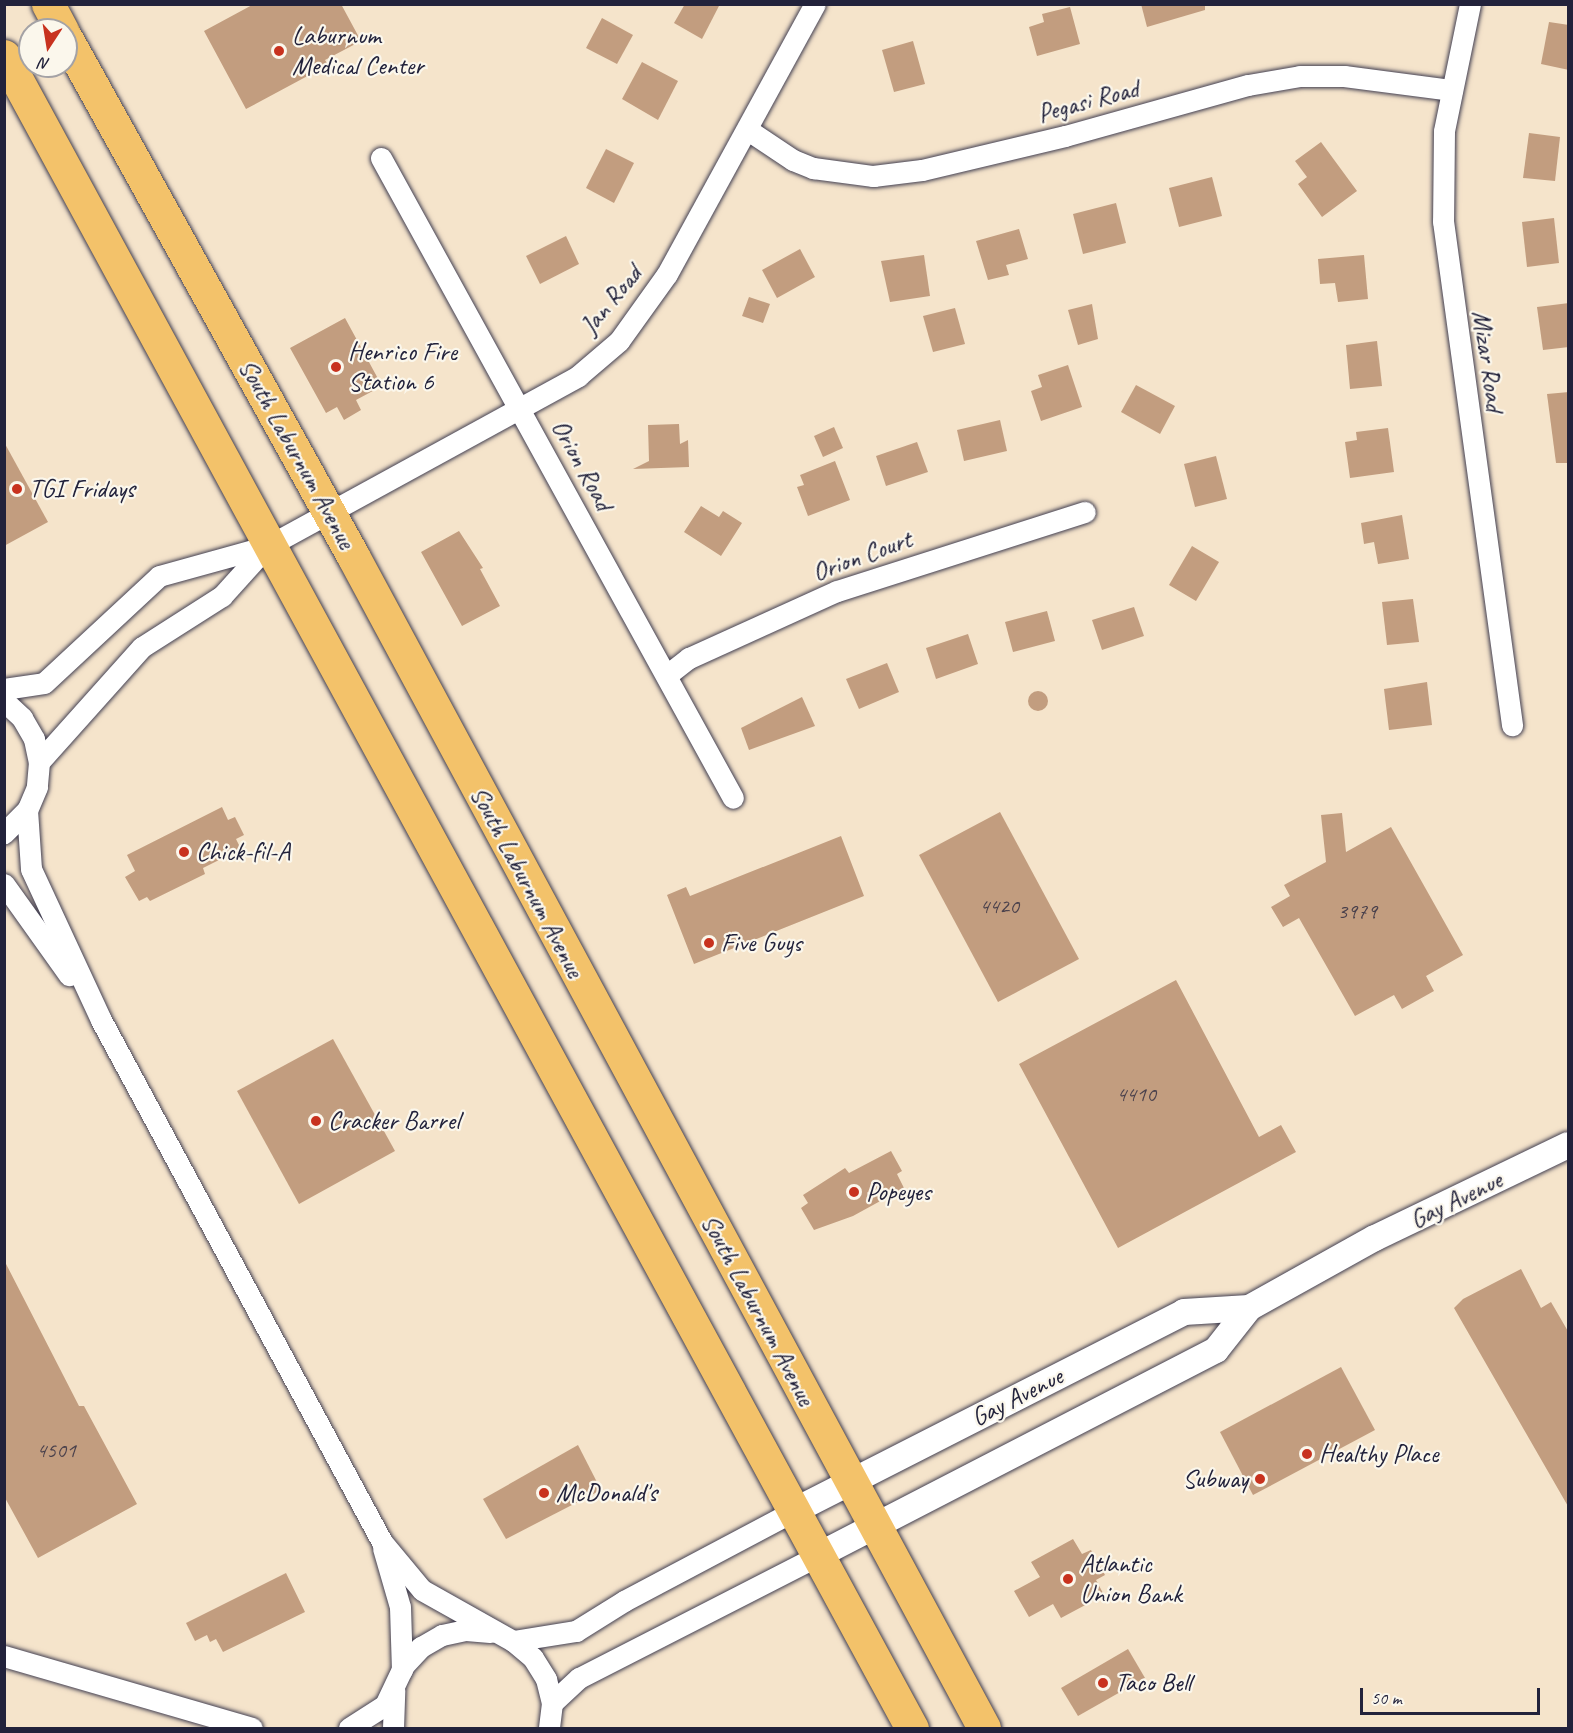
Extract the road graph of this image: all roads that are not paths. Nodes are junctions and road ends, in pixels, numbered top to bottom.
1 (48, 4) edge
2 (815, 4) edge
3 (1470, 4) edge
4 (56, 18) edge
5 (4, 56) edge
6 (78, 60) edge
7 (1452, 90) junction
8 (748, 130) junction
9 (381, 158) dead end
10 (519, 407) junction
11 (327, 512) junction
12 (1085, 512) dead end
13 (268, 546) junction
14 (668, 675) junction
15 (4, 689) edge
16 (4, 701) edge
17 (1512, 725) dead end
18 (39, 762) junction
19 (733, 798) dead end
20 (27, 810) junction
21 (4, 833) edge
22 (4, 884) edge
23 (101, 1020) junction
24 (1569, 1145) edge
25 (1249, 1308) junction
26 (850, 1482) junction
27 (792, 1512) junction
28 (873, 1526) junction
29 (381, 1542) junction
30 (817, 1556) junction
31 (490, 1632) junction
32 (513, 1641) junction
33 (4, 1656) edge
34 (398, 1678) junction
35 (552, 1703) junction
36 (252, 1728) edge
37 (349, 1728) edge
38 (393, 1728) edge
39 (549, 1728) edge
40 (912, 1728) edge
41 (984, 1728) edge

1 - 4 main road
2 - 8 street, Jan Road
3 - 7 street, Mizar Road
5 - 13 main road
6 - 11 main road, South Laburnum Avenue
7 - 8 street, Pegasi Road
7 - 17 street, Mizar Road
8 - 10 street, Jan Road
9 - 10 street, Orion Road
10 - 11 street, Jan Road
10 - 14 street, Orion Road
11 - 13 street, Jan Road
11 - 26 main road, South Laburnum Avenue
12 - 14 street, Orion Court
13 - 15 street
13 - 18 street
13 - 27 main road
14 - 19 street, Orion Road
16 - 18 street
18 - 20 street
20 - 21 street
20 - 23 street
22 - 23 street
23 - 29 street
24 - 25 street, Gay Avenue
25 - 26 street, Gay Avenue
25 - 28 street, Gay Avenue
26 - 27 street, Gay Avenue
26 - 28 main road, South Laburnum Avenue
27 - 30 main road
27 - 32 street
28 - 30 street, Gay Avenue
28 - 41 main road, South Laburnum Avenue
29 - 31 street
29 - 34 street
30 - 35 street
30 - 40 main road
31 - 32 street
31 - 34 street
32 - 35 street
33 - 36 street
34 - 37 street
34 - 38 street
35 - 39 street

